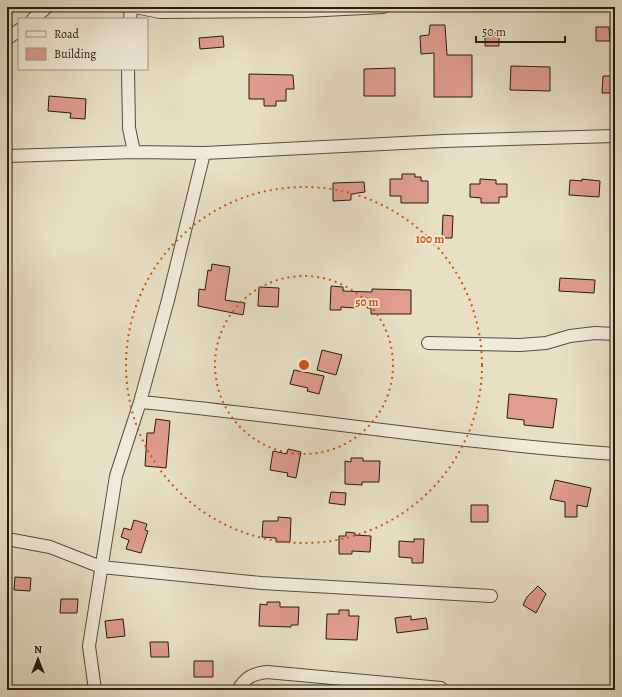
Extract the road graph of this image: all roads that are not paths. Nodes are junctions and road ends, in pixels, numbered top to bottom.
1 (47, 7) edge
2 (131, 7) edge
3 (135, 7) edge
4 (383, 7) edge
5 (34, 18) edge
6 (130, 18) edge
7 (18, 31) edge
8 (7, 39) edge
9 (128, 70) edge
10 (615, 136) edge
11 (134, 152) junction
12 (204, 153) junction
13 (7, 156) edge
14 (615, 334) edge
15 (428, 343) dead end
16 (140, 402) junction
17 (615, 454) edge
18 (7, 539) edge
19 (102, 567) junction
20 (491, 596) dead end
21 (441, 688) dead end
22 (95, 690) edge
23 (238, 690) edge

1 - 5 street
2 - 6 street
3 - 4 street
7 - 8 street
9 - 11 street
10 - 12 street
11 - 12 street
11 - 13 street
12 - 16 street
14 - 15 street
16 - 17 street
16 - 19 street
18 - 19 street
19 - 20 street
19 - 22 street
21 - 23 street

